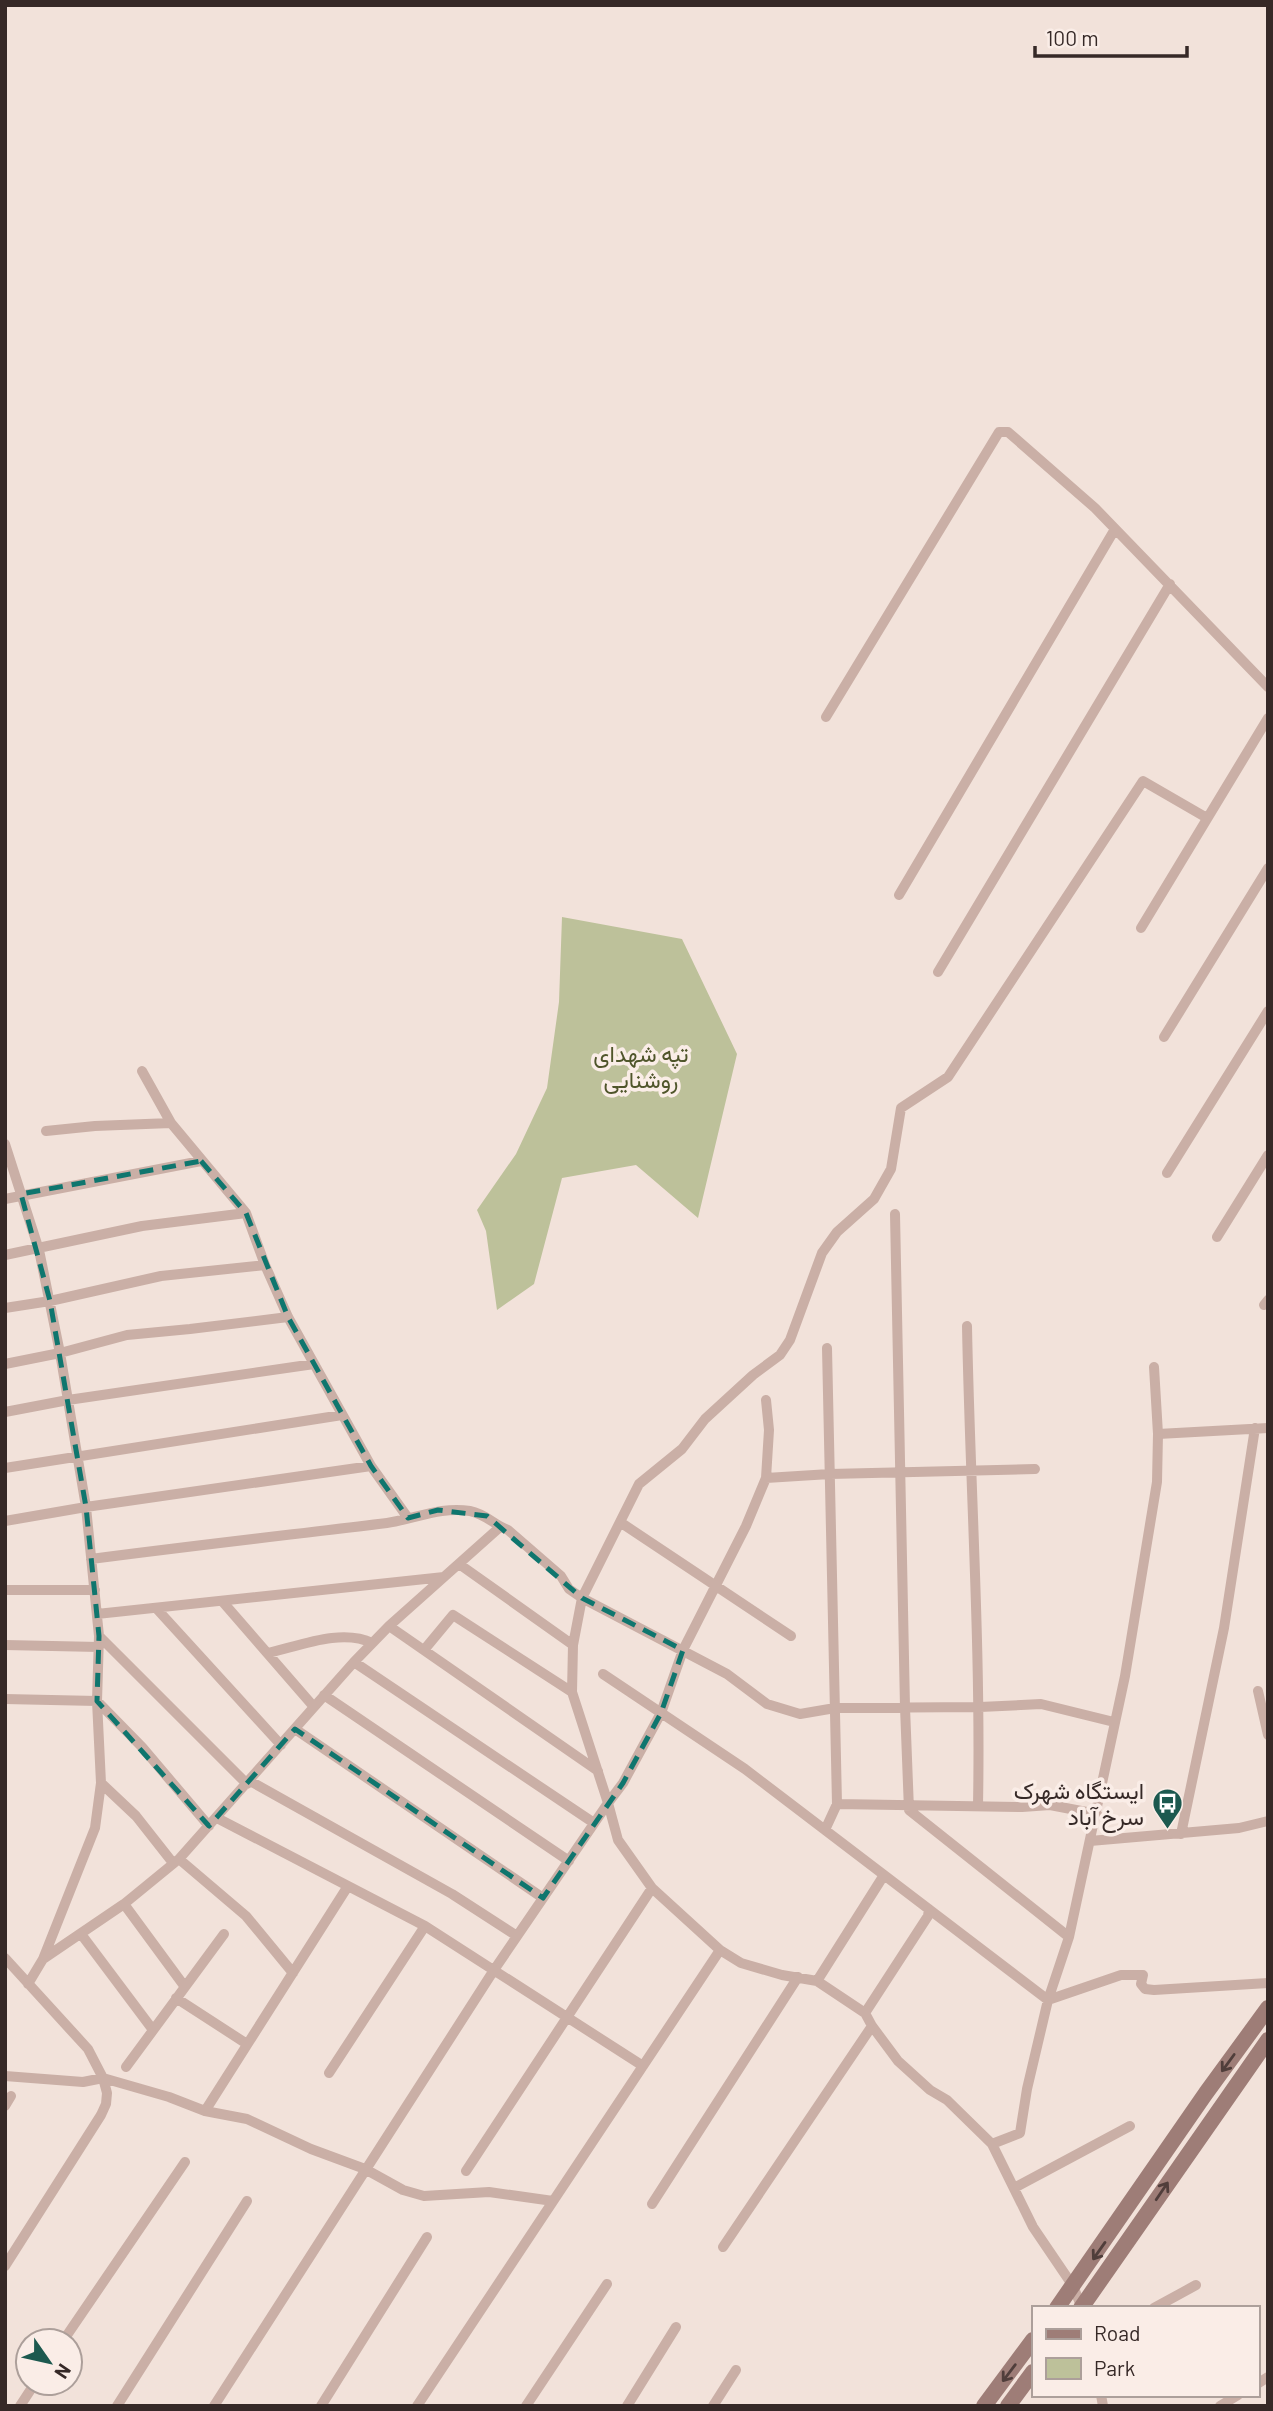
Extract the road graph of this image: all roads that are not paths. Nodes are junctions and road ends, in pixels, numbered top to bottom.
1 (1115, 529) junction
2 (1170, 584) junction
3 (1268, 687) edge
4 (826, 717) dead end
5 (1268, 718) edge
6 (1207, 818) junction
7 (1268, 868) edge
8 (899, 895) dead end
9 (1141, 929) dead end
10 (938, 971) dead end
11 (1268, 1011) edge
12 (1164, 1037) dead end
13 (142, 1071) dead end
14 (171, 1123) junction
15 (46, 1131) dead end
16 (5, 1144) edge
17 (1268, 1155) edge
18 (201, 1161) junction
19 (1167, 1173) dead end
20 (21, 1194) junction
21 (5, 1199) edge
22 (246, 1213) junction
23 (895, 1214) dead end
24 (1217, 1237) dead end
25 (39, 1250) junction
26 (5, 1255) edge
27 (265, 1265) junction
28 (50, 1301) junction
29 (5, 1308) edge
30 (288, 1317) junction
31 (967, 1326) dead end
32 (827, 1348) dead end
33 (60, 1353) junction
34 (5, 1363) edge
35 (314, 1364) junction
36 (1154, 1367) dead end
37 (68, 1400) junction
38 (766, 1400) dead end
39 (5, 1412) edge
40 (342, 1415) junction
41 (1268, 1427) edge
42 (1255, 1428) junction
43 (1158, 1434) junction
44 (78, 1456) junction
45 (370, 1466) junction
46 (5, 1468) edge
47 (1035, 1469) dead end
48 (970, 1471) junction
49 (900, 1472) junction
50 (830, 1474) junction
51 (766, 1478) junction
52 (86, 1507) junction
53 (408, 1518) junction
54 (5, 1521) edge
55 (620, 1522) junction
56 (500, 1527) junction
57 (91, 1559) junction
58 (459, 1564) junction
59 (444, 1577) junction
60 (716, 1587) junction
61 (5, 1590) edge
62 (94, 1590) junction
63 (582, 1598) junction
64 (222, 1601) junction
65 (156, 1608) junction
66 (97, 1614) junction
67 (389, 1626) junction
68 (791, 1636) dead end
69 (99, 1641) junction
70 (372, 1643) junction
71 (5, 1645) edge
72 (573, 1645) junction
73 (424, 1650) junction
74 (683, 1650) junction
75 (268, 1653) junction
76 (354, 1662) junction
77 (603, 1674) dead end
78 (1258, 1691) dead end
79 (572, 1692) junction
80 (324, 1695) junction
81 (5, 1699) edge
82 (97, 1701) junction
83 (314, 1707) junction
84 (905, 1707) junction
85 (980, 1707) junction
86 (835, 1708) junction
87 (661, 1713) junction
88 (1114, 1722) junction
89 (295, 1729) junction
90 (1268, 1735) edge
91 (281, 1745) junction
92 (598, 1771) junction
93 (248, 1782) junction
94 (101, 1783) junction
95 (608, 1803) junction
96 (837, 1804) junction
97 (908, 1804) junction
98 (978, 1806) junction
99 (1097, 1814) junction
100 (1268, 1821) edge
101 (213, 1822) junction
102 (594, 1823) junction
103 (825, 1830) junction
104 (1181, 1834) junction
105 (1090, 1841) junction
106 (176, 1861) junction
107 (569, 1861) junction
108 (884, 1875) junction
109 (348, 1886) junction
110 (652, 1888) junction
111 (543, 1898) junction
112 (124, 1904) junction
113 (929, 1909) junction
114 (425, 1926) junction
115 (80, 1934) junction
116 (224, 1934) dead end
117 (517, 1936) junction
118 (1069, 1937) junction
119 (720, 1950) junction
120 (5, 1958) edge
121 (43, 1959) junction
122 (494, 1970) junction
123 (293, 1973) junction
124 (797, 1977) junction
125 (817, 1981) junction
126 (1268, 1983) edge
127 (28, 1984) junction
128 (185, 1987) junction
129 (176, 1998) junction
130 (1048, 2000) junction
131 (1268, 2008) edge
132 (865, 2013) junction
133 (566, 2017) junction
134 (872, 2026) junction
135 (153, 2029) junction
136 (1268, 2040) edge
137 (247, 2044) junction
138 (643, 2066) junction
139 (126, 2067) dead end
140 (329, 2073) dead end
141 (5, 2076) edge
142 (103, 2078) junction
143 (205, 2111) junction
144 (1130, 2126) dead end
145 (992, 2144) junction
146 (185, 2162) dead end
147 (365, 2169) junction
148 (466, 2171) dead end
149 (1014, 2188) junction
150 (553, 2201) junction
151 (247, 2202) dead end
152 (652, 2204) dead end
153 (427, 2237) dead end
154 (723, 2247) dead end
155 (5, 2266) edge
156 (607, 2284) dead end
157 (1196, 2285) dead end
158 (1073, 2286) junction
159 (1059, 2306) edge
160 (1082, 2306) edge
161 (1083, 2306) edge
162 (1158, 2306) edge
163 (73, 2327) edge
164 (676, 2327) dead end
165 (1032, 2341) edge
166 (736, 2370) dead end
167 (1032, 2373) edge
168 (117, 2406) edge
169 (214, 2406) edge
170 (321, 2406) edge
171 (417, 2406) edge
172 (526, 2406) edge
173 (627, 2406) edge
174 (713, 2406) edge
175 (984, 2406) edge
176 (1008, 2406) edge

1 - 2 street
1 - 4 street
1 - 8 street
2 - 3 street
2 - 10 street
5 - 6 street
6 - 9 street
6 - 55 street
7 - 12 street
11 - 19 street
13 - 14 street
14 - 15 street
14 - 18 street
16 - 20 street
17 - 24 street
18 - 20 street
18 - 22 street
20 - 21 street
20 - 25 street
22 - 25 street
22 - 27 street
23 - 49 street
25 - 26 street
25 - 28 street
27 - 28 street
27 - 30 street
28 - 29 street
28 - 33 street
30 - 33 street
30 - 35 street
31 - 48 street
32 - 50 street
33 - 34 street
33 - 37 street
35 - 37 street
35 - 40 street
36 - 43 street
37 - 39 street
37 - 44 street
38 - 51 street
40 - 44 street
40 - 45 street
41 - 42 street
42 - 43 street
42 - 104 street
43 - 88 street
44 - 46 street
44 - 52 street
45 - 52 street
45 - 53 street
47 - 48 street
48 - 49 street
48 - 85 street
49 - 50 street
49 - 84 street
50 - 51 street
50 - 86 street
51 - 60 street
52 - 54 street
52 - 57 street
53 - 56 street
53 - 57 street
55 - 60 street
55 - 63 street
56 - 58 street
56 - 63 street
57 - 62 street
58 - 59 street
58 - 72 street
59 - 64 street
59 - 67 street
60 - 68 street
60 - 74 street
61 - 62 street
62 - 66 street
63 - 72 street
63 - 74 street
64 - 65 street
64 - 75 street
65 - 66 street
65 - 91 street
66 - 69 street
67 - 70 street
67 - 73 street
69 - 71 street
69 - 82 street
69 - 93 street
70 - 75 street
70 - 76 street
72 - 79 street
73 - 79 street
73 - 92 street
74 - 86 street
74 - 87 street
75 - 83 street
76 - 80 street
76 - 102 street
77 - 87 street
78 - 90 street
79 - 92 street
80 - 83 street
80 - 107 street
81 - 82 street
82 - 94 street
82 - 101 street
83 - 89 street
84 - 85 street
84 - 86 street
84 - 97 street
85 - 88 street
85 - 98 street
86 - 96 street
87 - 95 street
87 - 103 street
88 - 99 street
89 - 91 street
89 - 111 street
91 - 93 street
92 - 95 street
93 - 101 street
93 - 117 street
94 - 106 street
94 - 121 street
95 - 102 street
95 - 110 street
96 - 97 street
96 - 103 street
97 - 98 street
97 - 118 street
98 - 99 street
99 - 105 street
100 - 104 street
101 - 106 street
101 - 109 street
102 - 107 street
103 - 108 street
104 - 105 street
105 - 118 street
106 - 112 street
106 - 123 street
107 - 111 street
108 - 113 street
108 - 125 street
109 - 114 street
109 - 123 street
110 - 119 street
110 - 133 street
111 - 117 street
112 - 115 street
112 - 128 street
113 - 130 street
113 - 132 street
114 - 122 street
114 - 140 street
115 - 121 street
115 - 135 street
116 - 128 street
117 - 122 street
118 - 130 street
119 - 124 street
119 - 138 street
120 - 127 street
121 - 127 street
122 - 133 street
122 - 147 street
123 - 137 street
124 - 125 street
124 - 152 street
125 - 132 street
126 - 130 street
127 - 142 street
128 - 129 street
129 - 135 street
129 - 137 street
130 - 145 street
131 -> 158 main road
132 - 134 street
133 - 138 street
133 - 148 street
134 - 145 street
134 - 154 street
135 - 139 street
161 -> 136 main road
137 - 143 street
138 - 150 street
141 - 142 street
142 - 143 street
142 - 155 street
143 - 147 street
144 - 149 street
145 - 149 street
146 - 163 street
147 - 150 street
147 - 169 street
149 - 158 street
150 - 171 street
151 - 168 street
153 - 170 street
156 - 172 street
157 - 162 street
158 - 159 main road
158 - 160 street
164 - 173 street
165 -> 175 main road
166 - 174 street
167 - 176 main road

